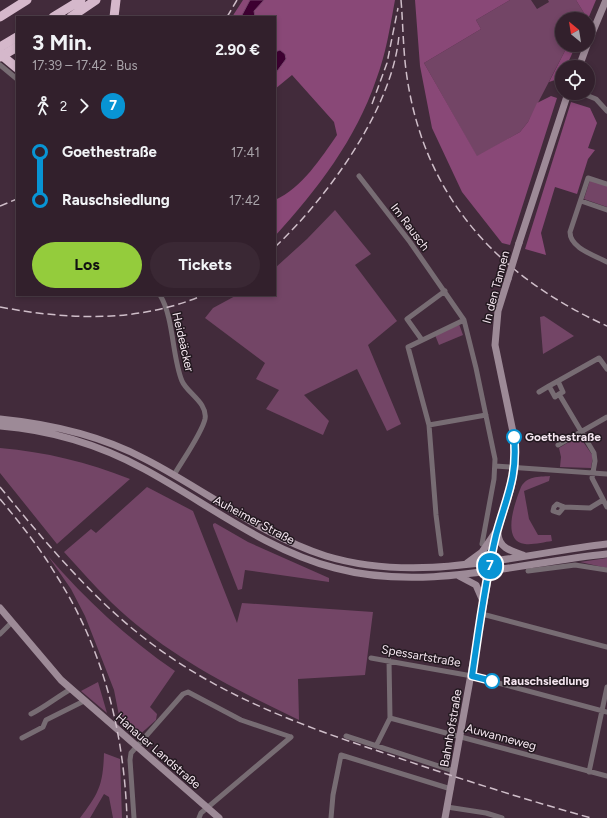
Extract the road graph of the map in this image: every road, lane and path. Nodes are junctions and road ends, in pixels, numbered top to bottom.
1 (27, 0) edge
2 (81, 0) edge
3 (96, 0) edge
4 (116, 0) edge
5 (606, 0) edge
6 (55, 16) edge
7 (72, 16) edge
8 (114, 16) edge
9 (0, 17) edge
10 (595, 27) edge
11 (15, 42) edge
12 (0, 47) edge
13 (0, 55) edge
14 (0, 66) edge
15 (16, 67) edge
16 (16, 78) edge
17 (566, 100) edge
18 (595, 100) edge
19 (607, 110) edge
20 (359, 176) dead end
21 (607, 184) edge
22 (581, 201) junction
23 (607, 210) edge
24 (607, 262) edge
25 (445, 291) junction
26 (160, 296) edge
27 (464, 320) junction
28 (422, 340) junction
29 (607, 369) edge
30 (558, 381) junction
31 (549, 386) junction
32 (539, 392) dead end
33 (559, 394) junction
34 (486, 415) junction
35 (607, 417) edge
36 (0, 419) edge
37 (429, 425) junction
38 (0, 426) edge
39 (581, 432) junction
40 (558, 445) dead end
41 (495, 466) junction
42 (515, 468) junction
43 (592, 474) junction
44 (607, 474) edge
45 (174, 475) junction
46 (603, 500) junction
47 (564, 507) dead end
48 (607, 507) edge
49 (498, 528) junction
50 (482, 544) dead end
51 (607, 544) edge
52 (441, 554) dead end
53 (607, 554) edge
54 (525, 555) junction
55 (492, 561) junction
56 (459, 566) junction
57 (490, 570) junction
58 (607, 570) edge
59 (528, 571) dead end
60 (457, 575) junction
61 (484, 605) junction
62 (0, 608) edge
63 (482, 614) junction
64 (12, 622) junction
65 (0, 634) edge
66 (607, 647) edge
67 (371, 658) dead end
68 (389, 660) junction
69 (472, 676) junction
70 (607, 687) edge
71 (71, 689) junction
72 (84, 701) junction
73 (604, 711) edge
74 (31, 714) dead end
75 (390, 718) junction
76 (346, 736) dead end
77 (460, 736) junction
78 (22, 738) dead end
79 (136, 746) junction
80 (376, 746) junction
81 (454, 771) junction
82 (589, 772) junction
83 (607, 776) edge
84 (451, 789) junction
85 (447, 807) junction
86 (208, 808) junction
87 (134, 818) edge
88 (199, 818) edge
89 (219, 818) edge
90 (331, 818) edge
91 (445, 818) edge
92 (502, 818) edge

1 - 9 highway
2 - 6 highway
3 - 7 highway
4 - 8 highway
5 - 10 main road
11 - 12 highway
11 - 13 highway, bridge
13 - 15 highway
14 - 16 street
17 - 42 main road, In den Tannen, bridge
18 - 19 street
20 - 25 street, Im Rausch
21 - 22 street
22 - 23 street
22 - 24 street
25 - 27 street, Im Rausch
25 - 28 street
26 - 45 street, Heideäcker
27 - 28 street
27 - 34 street
28 - 37 street
29 - 30 street
30 - 31 street
30 - 33 street
31 - 32 street
31 - 33 street
33 - 39 street
34 - 37 street
34 - 41 street
35 - 39 street
36 - 45 main road, Auheimer Straße
37 - 52 street
38 - 60 main road, Auheimer Straße
39 - 40 street
39 - 43 street
41 - 42 street
41 - 50 street
42 - 43 street
42 - 49 main road, In den Tannen
43 - 44 street
43 - 46 street
45 - 56 main road, Auheimer Straße
46 - 47 street
46 - 48 street
49 - 54 main road
49 - 55 main road, In den Tannen
49 - 56 main road
51 - 54 main road, Auheimer Straße
53 - 57 main road, Auheimer Straße
54 - 55 main road, Auheimer Straße
55 - 56 main road, Auheimer Straße
55 - 57 main road, In den Tannen
57 - 60 main road, Auheimer Straße
57 - 61 main road, Bahnhofstraße
58 - 59 street
60 - 61 main road
61 - 63 main road, Bahnhofstraße
62 - 64 main road, Hanauer Landstraße
63 - 66 street
63 - 69 main road, Bahnhofstraße
64 - 65 street
64 - 71 main road, Hanauer Landstraße
67 - 68 street, Spessartstraße
68 - 69 street, Spessartstraße
68 - 75 street
69 - 73 street, Spessartstraße
69 - 77 main road, Bahnhofstraße
70 - 73 street
71 - 72 main road, Hanauer Landstraße
71 - 74 street
72 - 78 street
72 - 79 main road, Hanauer Landstraße
73 - 82 street
75 - 77 street, Auwanneweg
75 - 80 street
76 - 80 street
77 - 81 main road, Bahnhofstraße
77 - 82 street, Auwanneweg
79 - 86 main road, Hanauer Landstraße
79 - 86 street
79 - 87 street
80 - 81 street
81 - 84 main road, Bahnhofstraße
82 - 83 street, Auwanneweg
84 - 85 main road, Bahnhofstraße
84 - 90 street
85 - 91 main road, Bahnhofstraße
85 - 92 street
86 - 88 street
86 - 89 main road, Hanauer Landstraße

